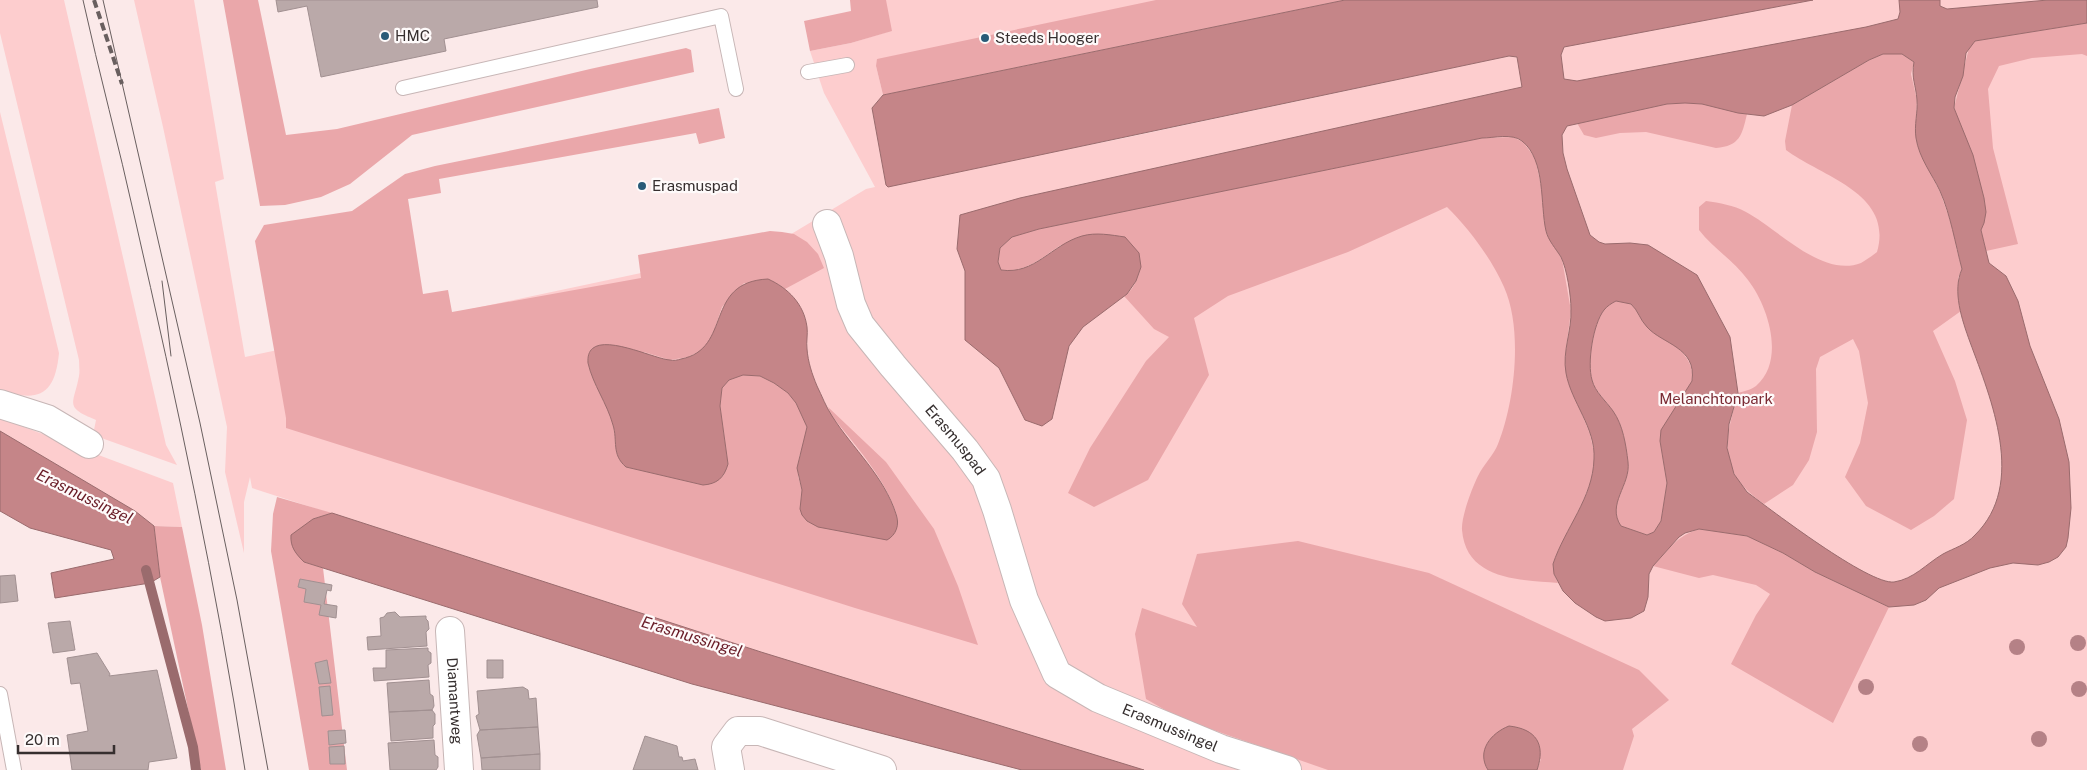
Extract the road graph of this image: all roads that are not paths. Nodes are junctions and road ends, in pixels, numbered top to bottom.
1 (847, 65) dead end
2 (808, 72) dead end
3 (403, 88) dead end
4 (736, 89) dead end
5 (827, 224) dead end
6 (0, 404) edge
7 (89, 444) dead end
8 (450, 631) dead end
9 (1057, 674) joint
10 (0, 694) edge
11 (728, 759) edge
12 (14, 770) edge
13 (459, 770) edge
14 (882, 770) edge
15 (1287, 770) edge

1 - 2 lane
3 - 4 lane
5 - 9 street, Erasmuspad
6 - 7 street
8 - 13 street, Diamantweg
9 - 15 street, Erasmussingel
10 - 12 lane
11 - 14 street

